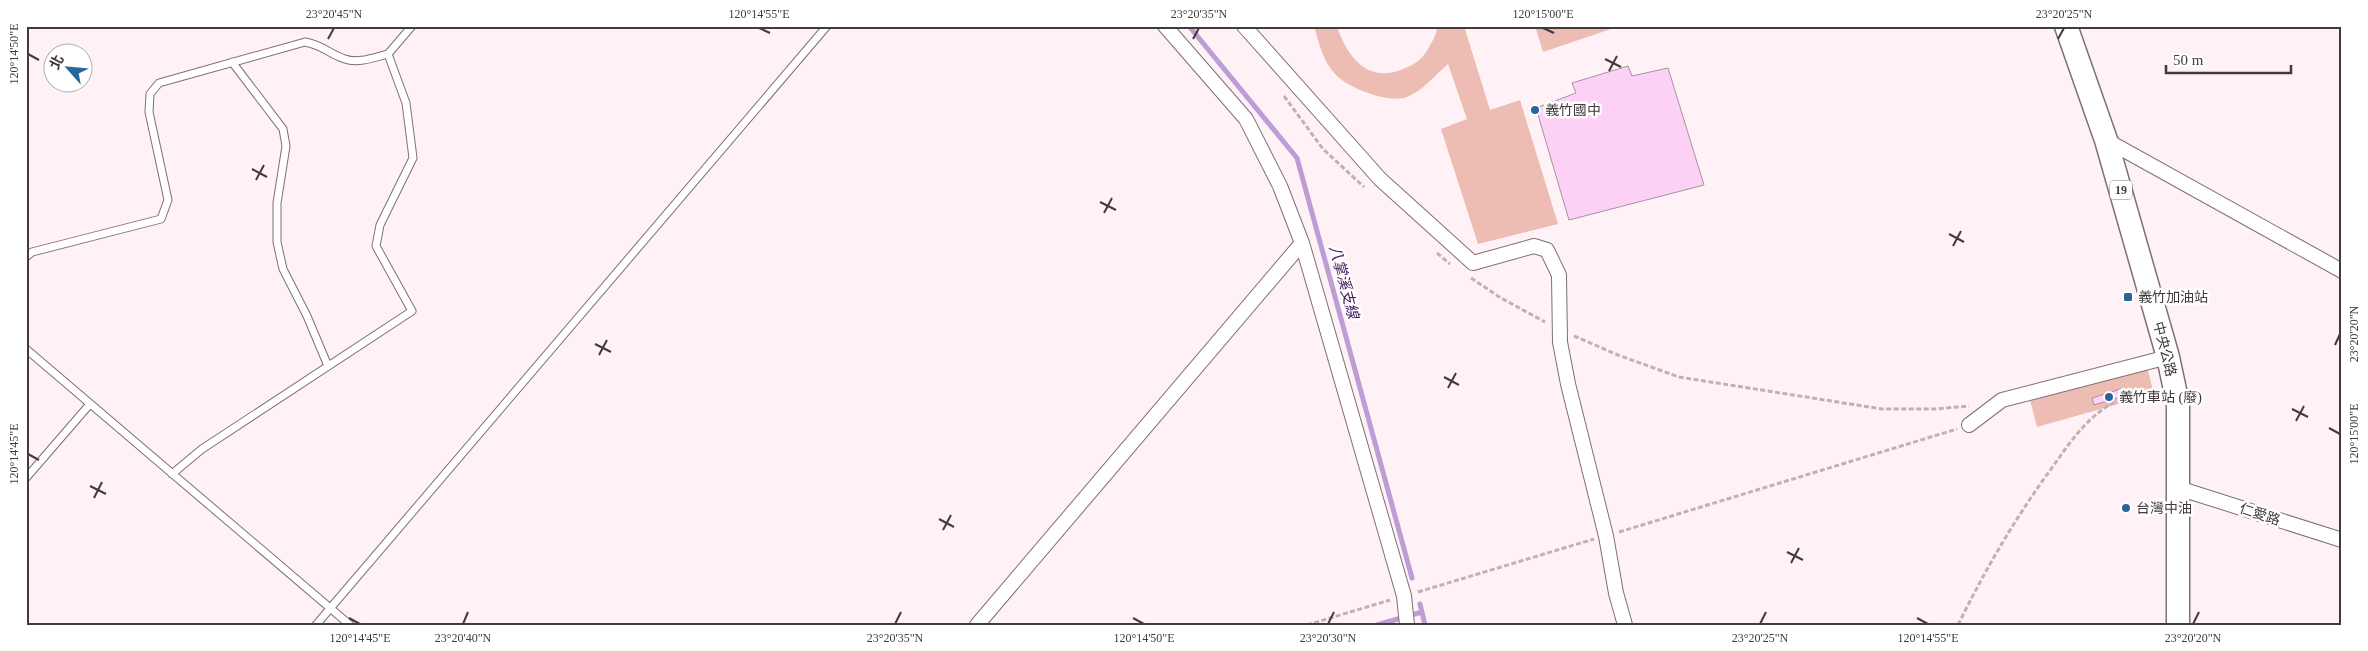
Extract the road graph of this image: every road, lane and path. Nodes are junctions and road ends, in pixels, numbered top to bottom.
1 (412, 26) edge
2 (827, 26) edge
3 (1165, 26) edge
4 (1244, 26) edge
5 (2066, 26) edge
6 (388, 54) junction
7 (232, 62) junction
8 (1283, 95) dead end
9 (2106, 140) junction
10 (1367, 188) dead end
11 (1302, 243) junction
12 (1432, 248) dead end
13 (26, 258) edge
14 (1454, 267) dead end
15 (2342, 271) edge
16 (1470, 277) dead end
17 (1559, 330) junction
18 (26, 349) edge
19 (2168, 357) junction
20 (2146, 362) junction
21 (328, 366) junction
22 (2002, 400) junction
23 (90, 404) junction
24 (1969, 425) joint
25 (172, 474) junction
26 (26, 478) edge
27 (2178, 488) junction
28 (1606, 536) junction
29 (2342, 540) edge
30 (1405, 599) junction
31 (331, 608) junction
32 (1406, 624) edge
33 (316, 625) edge
34 (350, 625) edge
35 (977, 625) edge
36 (1307, 625) edge
37 (1625, 625) edge
38 (1958, 625) edge
39 (2178, 625) edge

1 - 6 lane
2 - 31 lane
3 - 11 street
4 - 17 street
5 - 9 main road, 中央公路 / 19
6 - 7 lane
6 - 21 lane
7 - 13 lane
7 - 21 lane
8 - 10 path
9 - 15 street
9 - 19 main road, 中央公路 / 19
11 - 30 street
11 - 35 street
12 - 14 path
16 - 17 path
17 - 22 path
17 - 28 street
18 - 23 lane
19 - 20 street
19 - 27 main road, 中央公路 / 19
20 - 22 street
20 - 38 path
21 - 25 lane
22 - 24 street
23 - 25 lane
23 - 26 lane
24 - 28 path
25 - 31 lane
27 - 29 street, 仁愛路
27 - 39 main road, 中央公路 / 19
28 - 30 path
28 - 37 street
30 - 32 street
30 - 36 path
31 - 33 lane
31 - 34 lane

